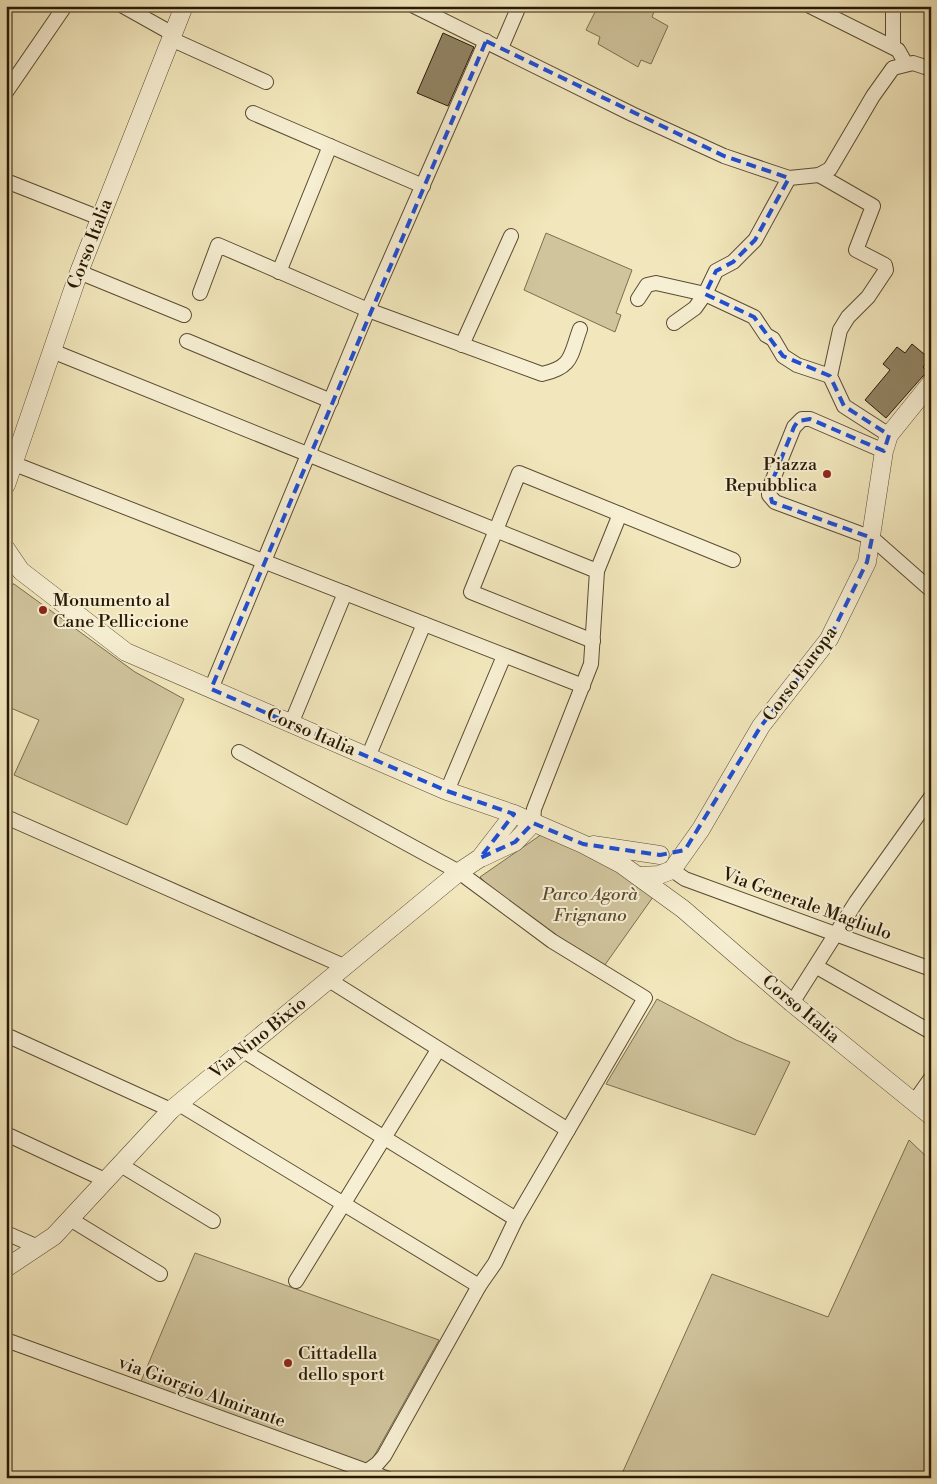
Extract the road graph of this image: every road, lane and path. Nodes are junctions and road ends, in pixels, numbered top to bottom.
1 (65, 6) edge
2 (123, 6) edge
3 (184, 6) edge
4 (414, 6) edge
5 (519, 6) edge
6 (810, 6) edge
7 (893, 6) edge
8 (172, 36) junction
9 (486, 41) junction
10 (893, 47) junction
11 (501, 48) junction
12 (906, 64) junction
13 (931, 68) edge
14 (266, 82) dead end
15 (6, 92) edge
16 (253, 113) dead end
17 (330, 146) junction
18 (819, 175) junction
19 (789, 178) junction
20 (6, 181) edge
21 (422, 186) junction
22 (100, 218) junction
23 (511, 236) dead end
24 (79, 272) junction
25 (279, 272) junction
26 (200, 292) dead end
27 (705, 294) junction
28 (638, 298) dead end
29 (368, 310) junction
30 (184, 315) dead end
31 (674, 324) dead end
32 (580, 329) dead end
33 (187, 341) dead end
34 (462, 345) junction
35 (52, 352) junction
36 (830, 376) junction
37 (931, 383) edge
38 (331, 401) junction
39 (886, 443) junction
40 (308, 456) junction
41 (12, 463) junction
42 (6, 485) edge
43 (620, 514) junction
44 (495, 529) junction
45 (872, 538) junction
46 (6, 549) edge
47 (733, 560) dead end
48 (264, 562) junction
49 (13, 571) edge
50 (597, 571) junction
51 (931, 590) edge
52 (345, 593) junction
53 (424, 624) junction
54 (593, 640) junction
55 (504, 656) junction
56 (583, 686) junction
57 (210, 689) junction
58 (291, 724) junction
59 (239, 752) dead end
60 (368, 757) junction
61 (447, 791) junction
62 (931, 797) edge
63 (514, 814) junction
64 (6, 817) edge
65 (533, 823) junction
66 (583, 844) junction
67 (685, 850) junction
68 (660, 855) junction
69 (480, 858) junction
70 (672, 870) junction
71 (459, 872) junction
72 (640, 876) junction
73 (673, 902) junction
74 (835, 935) junction
75 (346, 967) junction
76 (816, 967) junction
77 (931, 969) edge
78 (329, 980) junction
79 (792, 1003) junction
80 (931, 1032) edge
81 (6, 1035) edge
82 (242, 1050) junction
83 (438, 1050) junction
84 (931, 1078) edge
85 (914, 1102) junction
86 (175, 1107) junction
87 (931, 1116) edge
88 (568, 1130) junction
89 (6, 1134) edge
90 (383, 1138) junction
91 (120, 1164) junction
92 (105, 1180) junction
93 (343, 1205) junction
94 (70, 1219) junction
95 (213, 1220) dead end
96 (516, 1220) junction
97 (6, 1234) edge
98 (38, 1247) junction
99 (6, 1268) edge
100 (160, 1274) dead end
101 (296, 1280) dead end
102 (479, 1286) junction
103 (6, 1340) edge
104 (366, 1472) junction
105 (386, 1478) edge

1 - 15 street
2 - 8 street
3 - 8 street, Corso Italia
4 - 9 street
5 - 11 street
6 - 10 street
7 - 10 street
8 - 14 street
8 - 22 street, Corso Italia
9 - 11 street
9 - 21 street
10 - 12 street
11 - 19 street
12 - 13 street
12 - 18 street
16 - 17 street
17 - 21 street
17 - 25 street
18 - 19 street
18 - 36 street
19 - 27 street
20 - 22 street
21 - 29 street
22 - 24 street, Corso Italia
23 - 34 street
24 - 30 street
24 - 35 street, Corso Italia
25 - 26 street
25 - 29 street
27 - 28 street
27 - 31 street
27 - 36 street
29 - 34 street
29 - 38 street
32 - 34 street
33 - 38 street
35 - 40 street
35 - 41 street, Corso Italia
36 - 39 street
37 - 39 street
38 - 40 street
39 - 45 street, Corso Europa
39 - 45 street
40 - 44 street
40 - 48 street
41 - 42 street, Corso Italia
41 - 48 street
43 - 44 street
43 - 47 street
43 - 50 street
44 - 50 street
44 - 54 street
45 - 51 street
45 - 67 street, Corso Europa
46 - 49 street, Corso Italia
48 - 52 street
48 - 57 street
49 - 57 street, Corso Italia
50 - 54 street
52 - 53 street
52 - 58 street
53 - 55 street
53 - 60 street
54 - 56 street
55 - 56 street
55 - 61 street
56 - 65 street
57 - 58 street, Corso Italia
58 - 60 street, Corso Italia
59 - 71 street
60 - 61 street, Corso Italia
61 - 63 street, Corso Italia
62 - 74 street
63 - 65 street, Corso Italia
63 - 69 street, Via Nino Bixio
64 - 75 street
65 - 66 street, Corso Italia
65 - 69 street
66 - 68 street
66 - 72 street, Corso Italia
67 - 68 street
67 - 70 street
68 - 72 street
69 - 71 street, Via Nino Bixio
70 - 72 street
70 - 73 street
70 - 74 street, Via Generale Magliulo
71 - 75 street, Via Nino Bixio
71 - 88 street
72 - 73 street, Corso Italia
73 - 79 street, Corso Italia
74 - 76 street
74 - 77 street, Via Generale Magliulo
75 - 78 street, Via Nino Bixio
76 - 79 street
76 - 80 street
78 - 82 street, Via Nino Bixio
78 - 83 street
79 - 85 street, Corso Italia
81 - 86 street
82 - 86 street, Via Nino Bixio
82 - 90 street
83 - 88 street
83 - 90 street
84 - 85 street
85 - 87 street, Corso Italia
86 - 91 street, Via Nino Bixio
86 - 93 street
88 - 96 street
89 - 92 street
90 - 93 street
90 - 96 street
91 - 92 street, Via Nino Bixio
91 - 95 street
92 - 94 street, Via Nino Bixio
93 - 101 street
93 - 102 street
94 - 98 street, Via Nino Bixio
94 - 100 street
96 - 102 street
97 - 98 street
98 - 99 street, Via Nino Bixio
102 - 104 street
103 - 104 street, via Giorgio Almirante
104 - 105 street, via Giorgio Almirante

